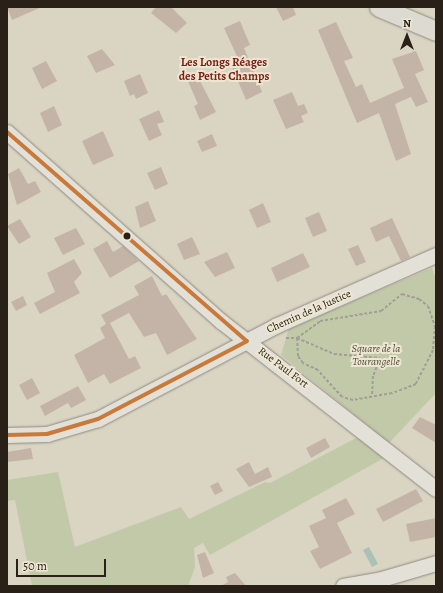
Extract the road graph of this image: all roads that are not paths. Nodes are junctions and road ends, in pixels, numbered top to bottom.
1 (379, 7) edge
2 (436, 31) edge
3 (7, 132) edge
4 (436, 256) edge
5 (248, 342) junction
6 (7, 436) edge
7 (436, 489) edge
8 (436, 563) edge
9 (343, 586) edge

1 - 2 main road
3 - 5 street, Rue Paul Fort
4 - 5 street, Chemin de la Justice
5 - 6 street, Chemin de la Justice
5 - 7 street, Rue Paul Fort
8 - 9 street

